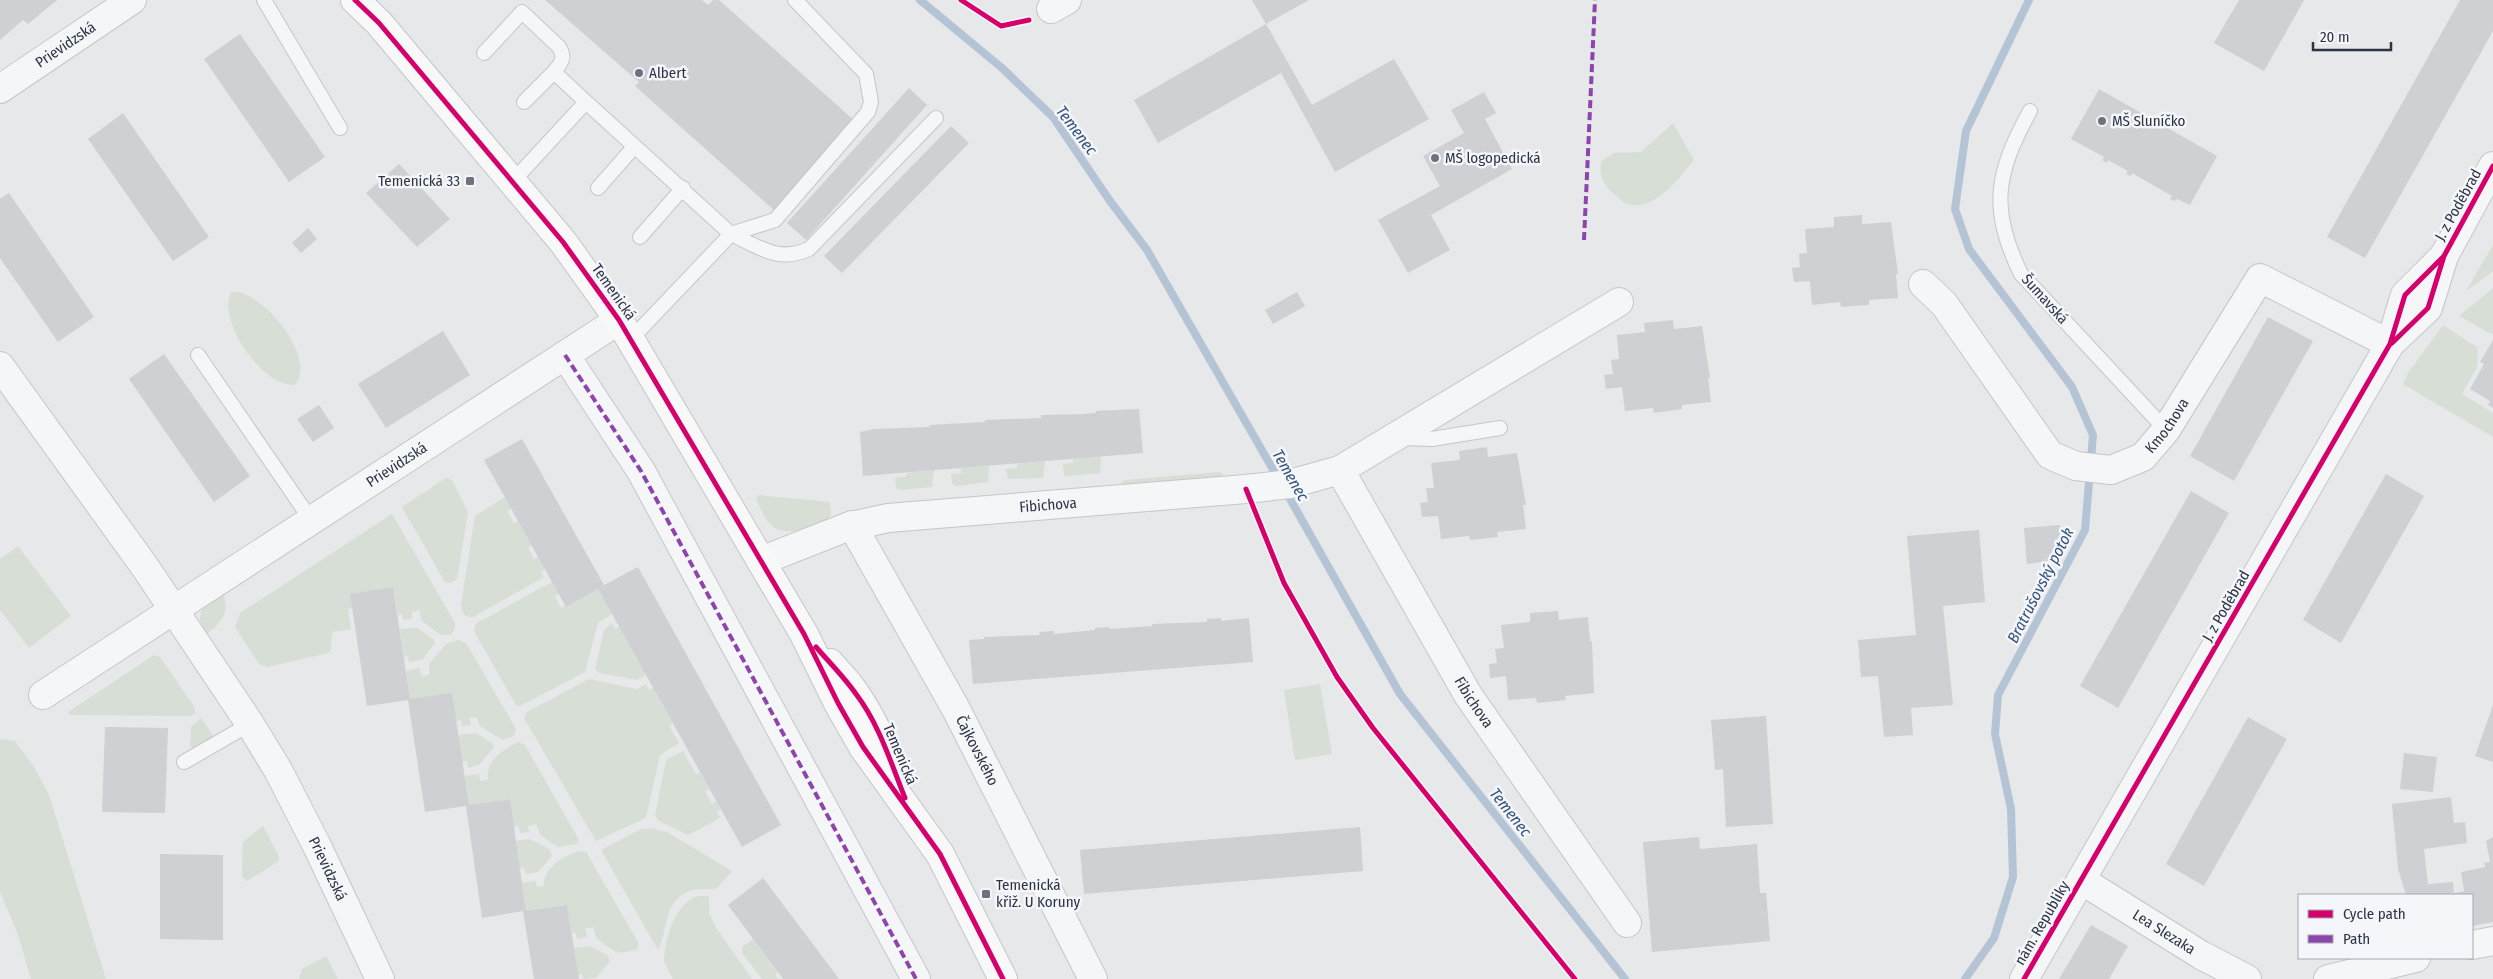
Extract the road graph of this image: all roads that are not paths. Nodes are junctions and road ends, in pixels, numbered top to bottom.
1 (132, 0) edge
2 (264, 0) edge
3 (356, 0) edge
4 (795, 0) edge
5 (376, 12) edge
6 (484, 53) dead end
7 (554, 72) junction
8 (0, 89) edge
9 (524, 102) dead end
10 (586, 102) junction
11 (2030, 111) dead end
12 (936, 118) dead end
13 (340, 128) dead end
14 (634, 147) junction
15 (2493, 166) edge
16 (513, 181) junction
17 (598, 188) dead end
18 (682, 188) junction
19 (731, 234) junction
20 (640, 237) dead end
21 (1923, 284) dead end
22 (1619, 302) dead end
23 (625, 330) junction
24 (2390, 344) junction
25 (198, 355) dead end
26 (565, 355) junction
27 (0, 366) edge
28 (1500, 428) dead end
29 (2166, 430) junction
30 (1394, 437) junction
31 (1340, 470) junction
32 (311, 520) junction
33 (852, 525) junction
34 (761, 560) junction
35 (174, 610) junction
36 (43, 695) dead end
37 (250, 724) junction
38 (184, 762) dead end
39 (2081, 880) junction
40 (1626, 922) dead end
41 (2493, 941) edge
42 (2473, 945) edge
43 (2412, 959) edge
44 (380, 979) edge
45 (916, 979) edge
46 (1002, 979) edge
47 (1093, 979) edge
48 (2024, 979) edge
49 (2247, 979) edge
50 (2328, 979) edge

1 - 8 street, Prievidzská
2 - 13 lane
3 - 5 street, Temenická
4 - 19 lane
5 - 16 street, Temenická
6 - 7 lane
7 - 9 lane
7 - 10 lane
10 - 14 lane
10 - 16 lane
11 - 29 lane, Šumavská
12 - 19 lane
14 - 17 lane
14 - 18 lane
15 - 24 street, J. z Poděbrad
16 - 23 street, Temenická
18 - 19 lane
18 - 20 lane
19 - 23 lane
21 - 29 street, Kmochova
22 - 30 street, Fibichova
23 - 26 street, Prievidzská
23 - 34 street, Temenická
24 - 29 street, Kmochova
24 - 39 street, J. z Poděbrad
25 - 32 lane
26 - 32 street, Prievidzská
26 - 45 street
27 - 35 street, Prievidzská
28 - 30 lane
30 - 31 street, Fibichova
31 - 33 street, Fibichova
31 - 40 street, Fibichova
32 - 35 street, Prievidzská
33 - 34 street, Fibichova
33 - 47 street, Čajkovského
34 - 46 street, Temenická
35 - 36 street, Prievidzská
35 - 37 street, Prievidzská
37 - 38 lane
37 - 44 street, Prievidzská
39 - 48 street, nám. Republiky
39 - 49 street, Lea Slezaka
41 - 42 street
43 - 50 street

